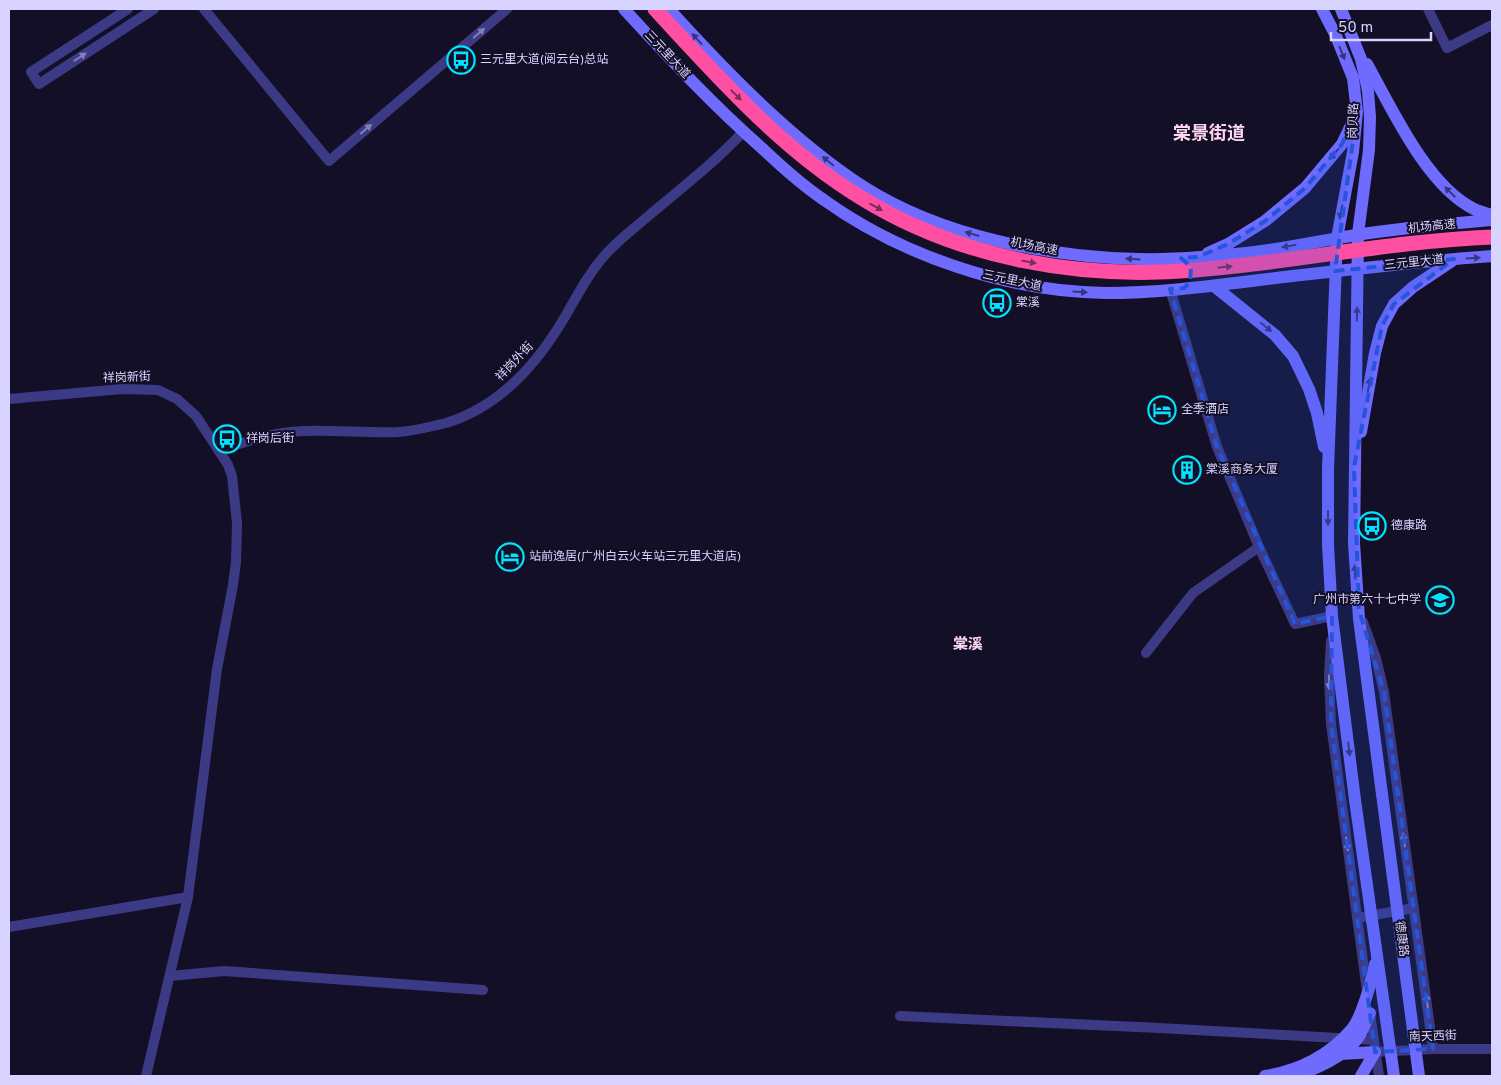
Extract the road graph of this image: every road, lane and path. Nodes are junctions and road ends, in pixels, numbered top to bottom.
1 (128, 9) edge
2 (154, 9) edge
3 (204, 9) edge
4 (506, 9) edge
5 (624, 9) edge
6 (655, 9) edge
7 (669, 9) edge
8 (1322, 9) edge
9 (1341, 9) edge
10 (1428, 9) edge
11 (1492, 25) edge
12 (1359, 50) junction
13 (1357, 112) junction
14 (743, 132) junction
15 (1492, 215) edge
16 (1492, 220) edge
17 (1358, 234) junction
18 (1492, 237) edge
19 (1336, 238) junction
20 (1492, 256) edge
21 (1198, 257) junction
22 (1181, 258) junction
23 (1454, 259) junction
24 (1358, 269) junction
25 (1335, 271) junction
26 (1214, 286) junction
27 (1184, 288) junction
28 (1170, 289) junction
29 (9, 399) edge
30 (219, 451) junction
31 (1354, 467) junction
32 (1328, 469) junction
33 (1259, 548) junction
34 (1359, 610) junction
35 (1332, 616) junction
36 (1146, 653) dead end
37 (188, 897) junction
38 (1414, 908) junction
39 (1356, 918) junction
40 (9, 927) edge
41 (1374, 934) junction
42 (170, 976) junction
43 (483, 990) dead end
44 (1370, 1013) junction
45 (900, 1016) dead end
46 (1358, 1039) junction
47 (1374, 1046) junction
48 (1433, 1049) junction
49 (1492, 1049) edge
50 (1340, 1054) junction
51 (146, 1076) edge
52 (1265, 1076) edge
53 (1294, 1076) edge
54 (1360, 1076) edge
55 (1379, 1076) edge
56 (1394, 1076) edge
57 (1419, 1076) edge

1 -> 2 street
3 -> 4 street
5 - 14 main road, 三元里大道
6 -> 18 highway, 机场高速, bridge
22 -> 7 main road
8 -> 13 main road, 岗贝路
9 - 12 main road, 岗贝路
10 - 11 street
15 -> 12 main road
12 - 17 main road, 岗贝路
13 -> 19 main road, 岗贝路
13 -> 21 main road
14 -> 28 main road, 三元里大道
14 - 30 street, 祥岗外街
16 - 17 main road
17 - 19 main road
17 - 24 main road, 德康路
19 -> 21 main road
19 - 25 main road, 德康路
23 -> 20 main road, 三元里大道
21 - 22 main road
22 - 27 main road
23 - 24 main road, 三元里大道
31 -> 23 main road
24 - 25 main road, 三元里大道
31 -> 24 main road, 德康路
25 - 26 main road, 三元里大道
25 - 32 main road, 德康路
26 - 27 main road, 三元里大道
26 -> 32 main road
27 - 28 main road, 三元里大道
28 - 33 street
29 - 30 street, 祥岗新街
30 - 37 street, 祥岗新街
34 -> 31 main road, 德康路
32 -> 35 main road, 德康路
33 - 35 street
33 - 36 street
38 -> 34 street
34 - 57 main road, 德康路, bridge
35 -> 39 street
35 -> 41 main road, 德康路, bridge
37 - 40 street
37 - 42 street, 祥岗新街
38 - 39 street
48 -> 38 street
39 - 44 street
41 - 52 main road, bridge
41 - 56 main road, 德康路, bridge
42 - 43 street
42 - 51 street, 祥岗新街
44 - 46 main road
44 - 47 street
45 - 46 street, 南天西街
46 - 47 street, 南天西街
46 - 50 main road
47 - 48 street, 南天西街
47 - 50 main road
47 - 54 main road
47 - 55 street
48 - 49 street, 南天西街
50 - 53 main road

